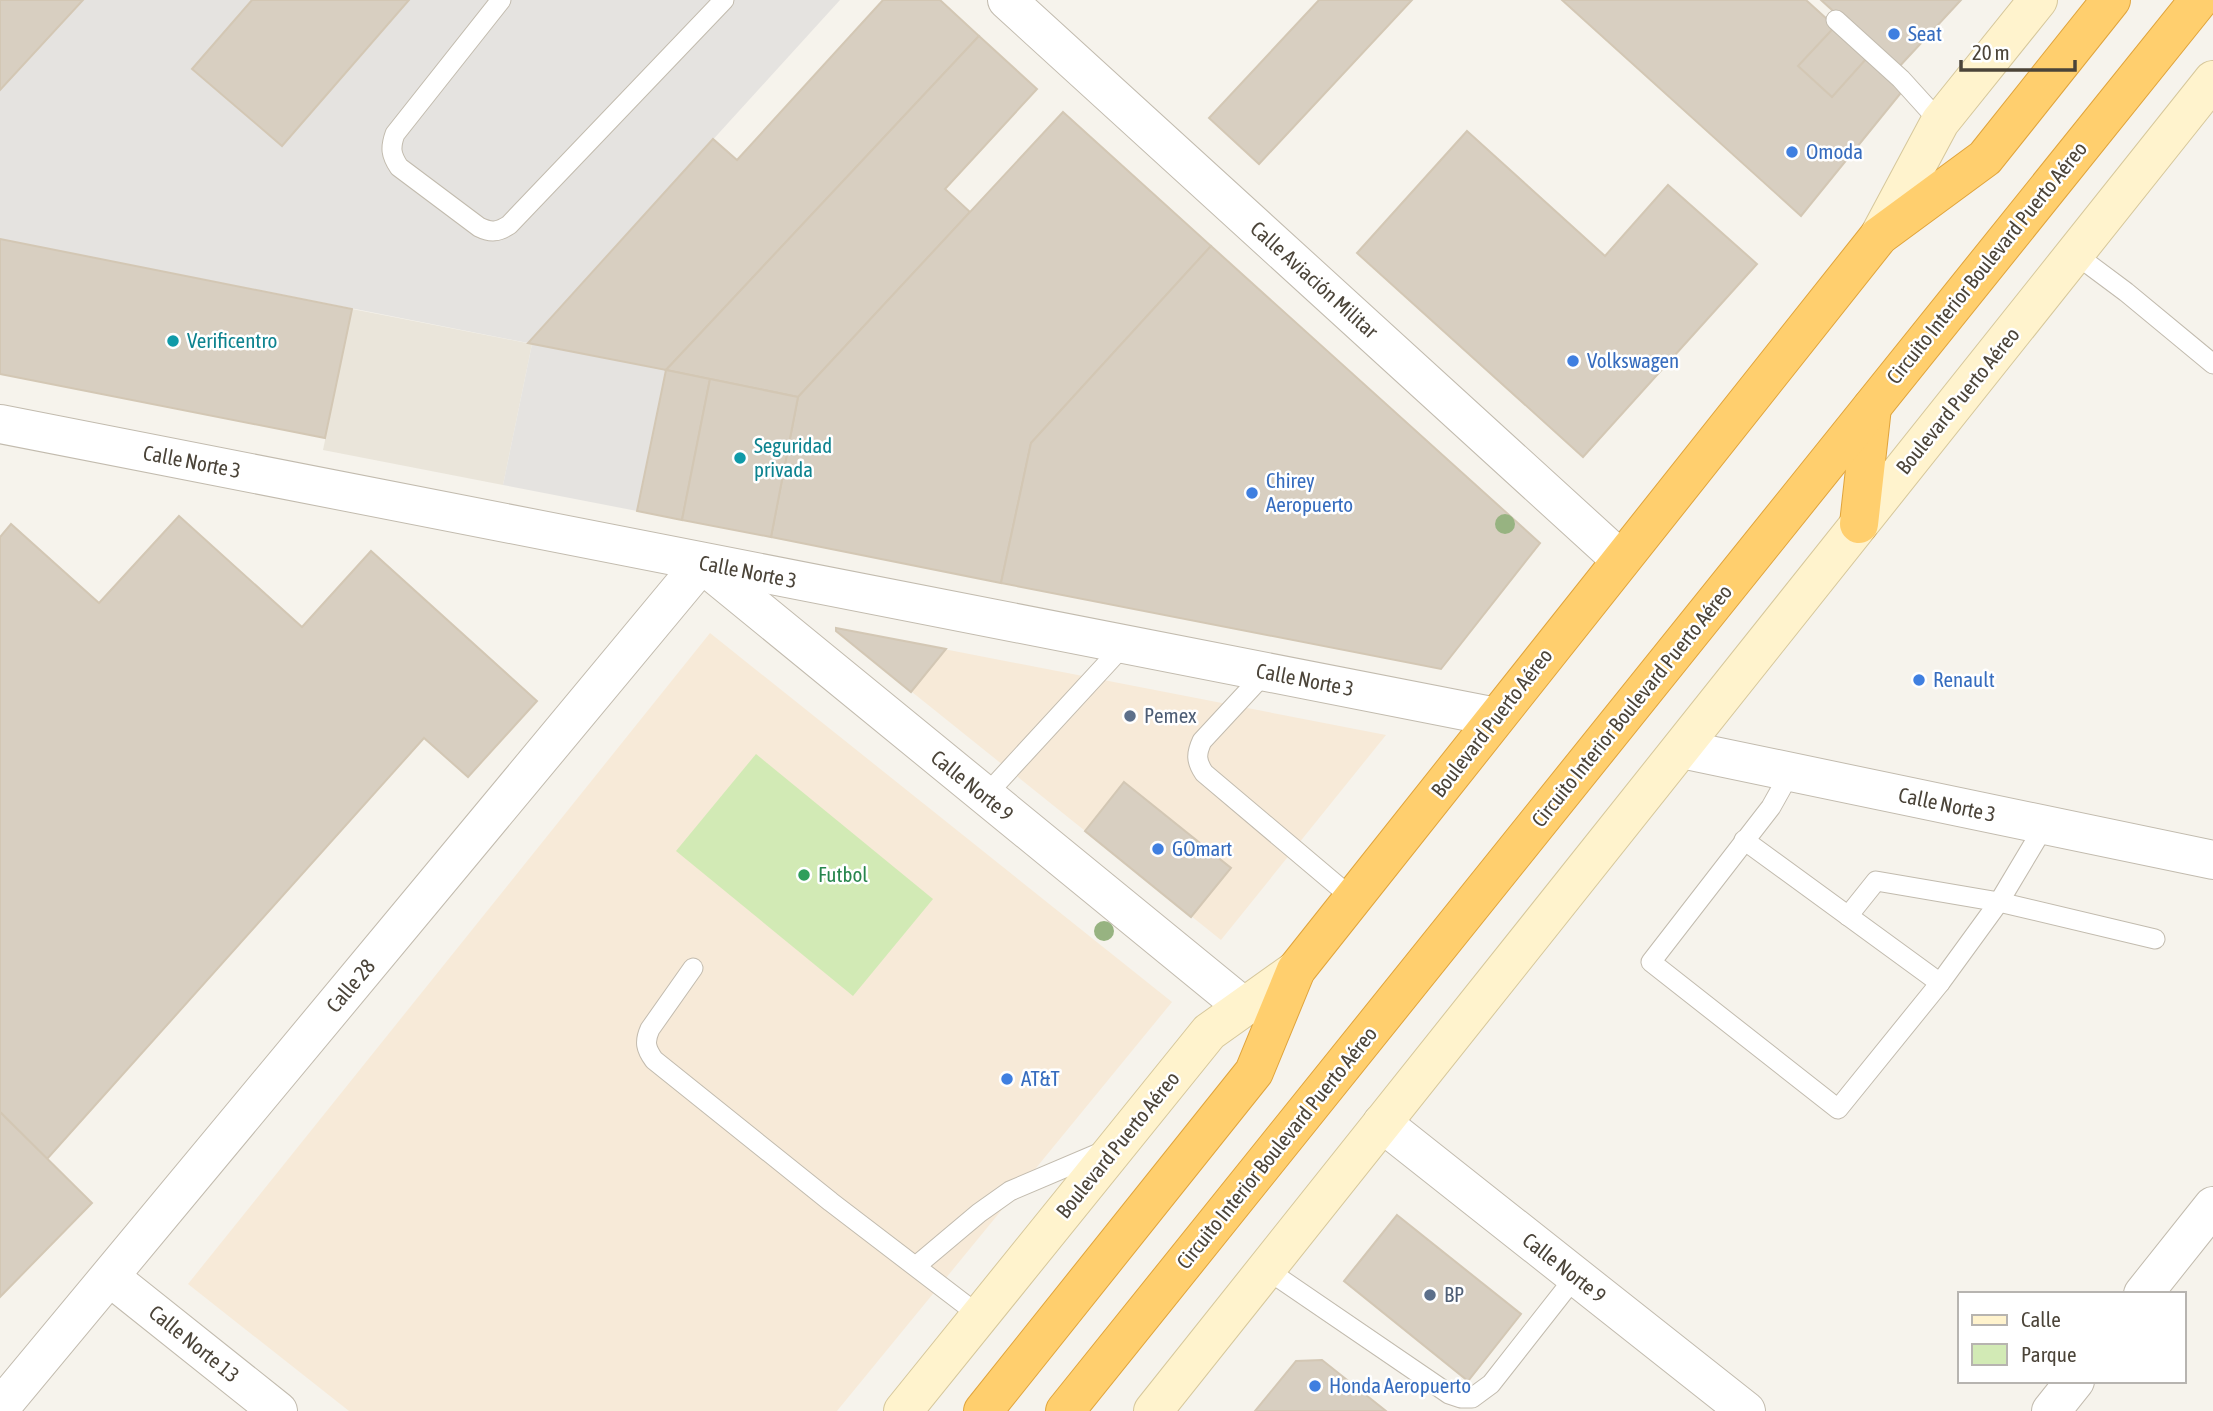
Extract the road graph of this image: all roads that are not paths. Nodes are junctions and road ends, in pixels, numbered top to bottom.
1 (501, 0) edge
2 (724, 0) edge
3 (1007, 0) edge
4 (2038, 0) edge
5 (2111, 0) edge
6 (2199, 0) edge
7 (1836, 20) dead end
8 (2213, 80) edge
9 (1940, 122) junction
10 (1879, 236) junction
11 (2075, 254) junction
12 (2213, 364) edge
13 (1872, 407) junction
14 (0, 424) edge
15 (1859, 524) junction
16 (1621, 560) junction
17 (702, 563) junction
18 (1124, 645) junction
19 (1265, 673) junction
20 (1496, 718) junction
21 (1681, 749) junction
22 (1790, 773) junction
23 (985, 796) junction
24 (2045, 825) junction
25 (1744, 840) junction
26 (2213, 860) edge
27 (1352, 898) junction
28 (1999, 902) junction
29 (1848, 916) junction
30 (2155, 939) dead end
31 (693, 968) dead end
32 (1296, 970) junction
33 (1940, 983) junction
34 (1244, 1007) junction
35 (1382, 1124) junction
36 (1118, 1145) junction
37 (2213, 1206) edge
38 (916, 1266) junction
39 (1266, 1269) junction
40 (1575, 1277) junction
41 (110, 1278) junction
42 (2146, 1292) edge
43 (980, 1316) junction
44 (2073, 1383) edge
45 (0, 1409) edge
46 (278, 1411) edge
47 (903, 1411) edge
48 (983, 1411) edge
49 (1065, 1411) edge
50 (1153, 1411) edge
51 (1746, 1411) edge
52 (2051, 1411) edge

1 - 2 lane
3 - 16 street, Calle Aviación Militar
4 - 9 main road, Boulevard Puerto Aéreo
5 - 10 highway
6 - 13 highway, Circuito Interior Boulevard Puerto Aéreo
7 - 9 lane
8 - 11 main road, Boulevard Puerto Aéreo
9 - 10 main road, Boulevard Puerto Aéreo
10 - 16 highway, Boulevard Puerto Aéreo
11 - 12 lane
11 - 15 main road, Boulevard Puerto Aéreo
13 - 15 highway
13 - 49 highway, Circuito Interior Boulevard Puerto Aéreo
14 - 17 street, Calle Norte 3
15 - 21 main road, Boulevard Puerto Aéreo
16 - 20 highway, Boulevard Puerto Aéreo
17 - 18 street, Calle Norte 3
17 - 23 street, Calle Norte 9
17 - 41 street, Calle 28
18 - 19 street, Calle Norte 3
18 - 23 lane
19 - 20 street, Calle Norte 3
19 - 27 lane
20 - 27 highway, Boulevard Puerto Aéreo
21 - 22 street, Calle Norte 3
21 - 35 main road, Boulevard Puerto Aéreo
22 - 24 street, Calle Norte 3
22 - 25 lane
23 - 34 street, Calle Norte 9
24 - 26 street, Calle Norte 3
24 - 28 lane
25 - 29 lane
25 - 33 lane
27 - 32 highway, Boulevard Puerto Aéreo
28 - 29 lane
28 - 30 lane
28 - 33 lane
29 - 33 lane
31 - 38 lane
32 - 34 main road, Boulevard Puerto Aéreo
32 - 48 highway
34 - 36 main road, Boulevard Puerto Aéreo
35 - 39 main road, Boulevard Puerto Aéreo
35 - 40 street, Calle Norte 9
36 - 38 lane
36 - 43 main road, Boulevard Puerto Aéreo
37 - 42 street
38 - 43 lane
39 - 40 lane
39 - 50 main road, Boulevard Puerto Aéreo
40 - 51 street, Calle Norte 9
41 - 45 street, Calle 28
41 - 46 street, Calle Norte 13
43 - 47 main road, Boulevard Puerto Aéreo
44 - 52 street

